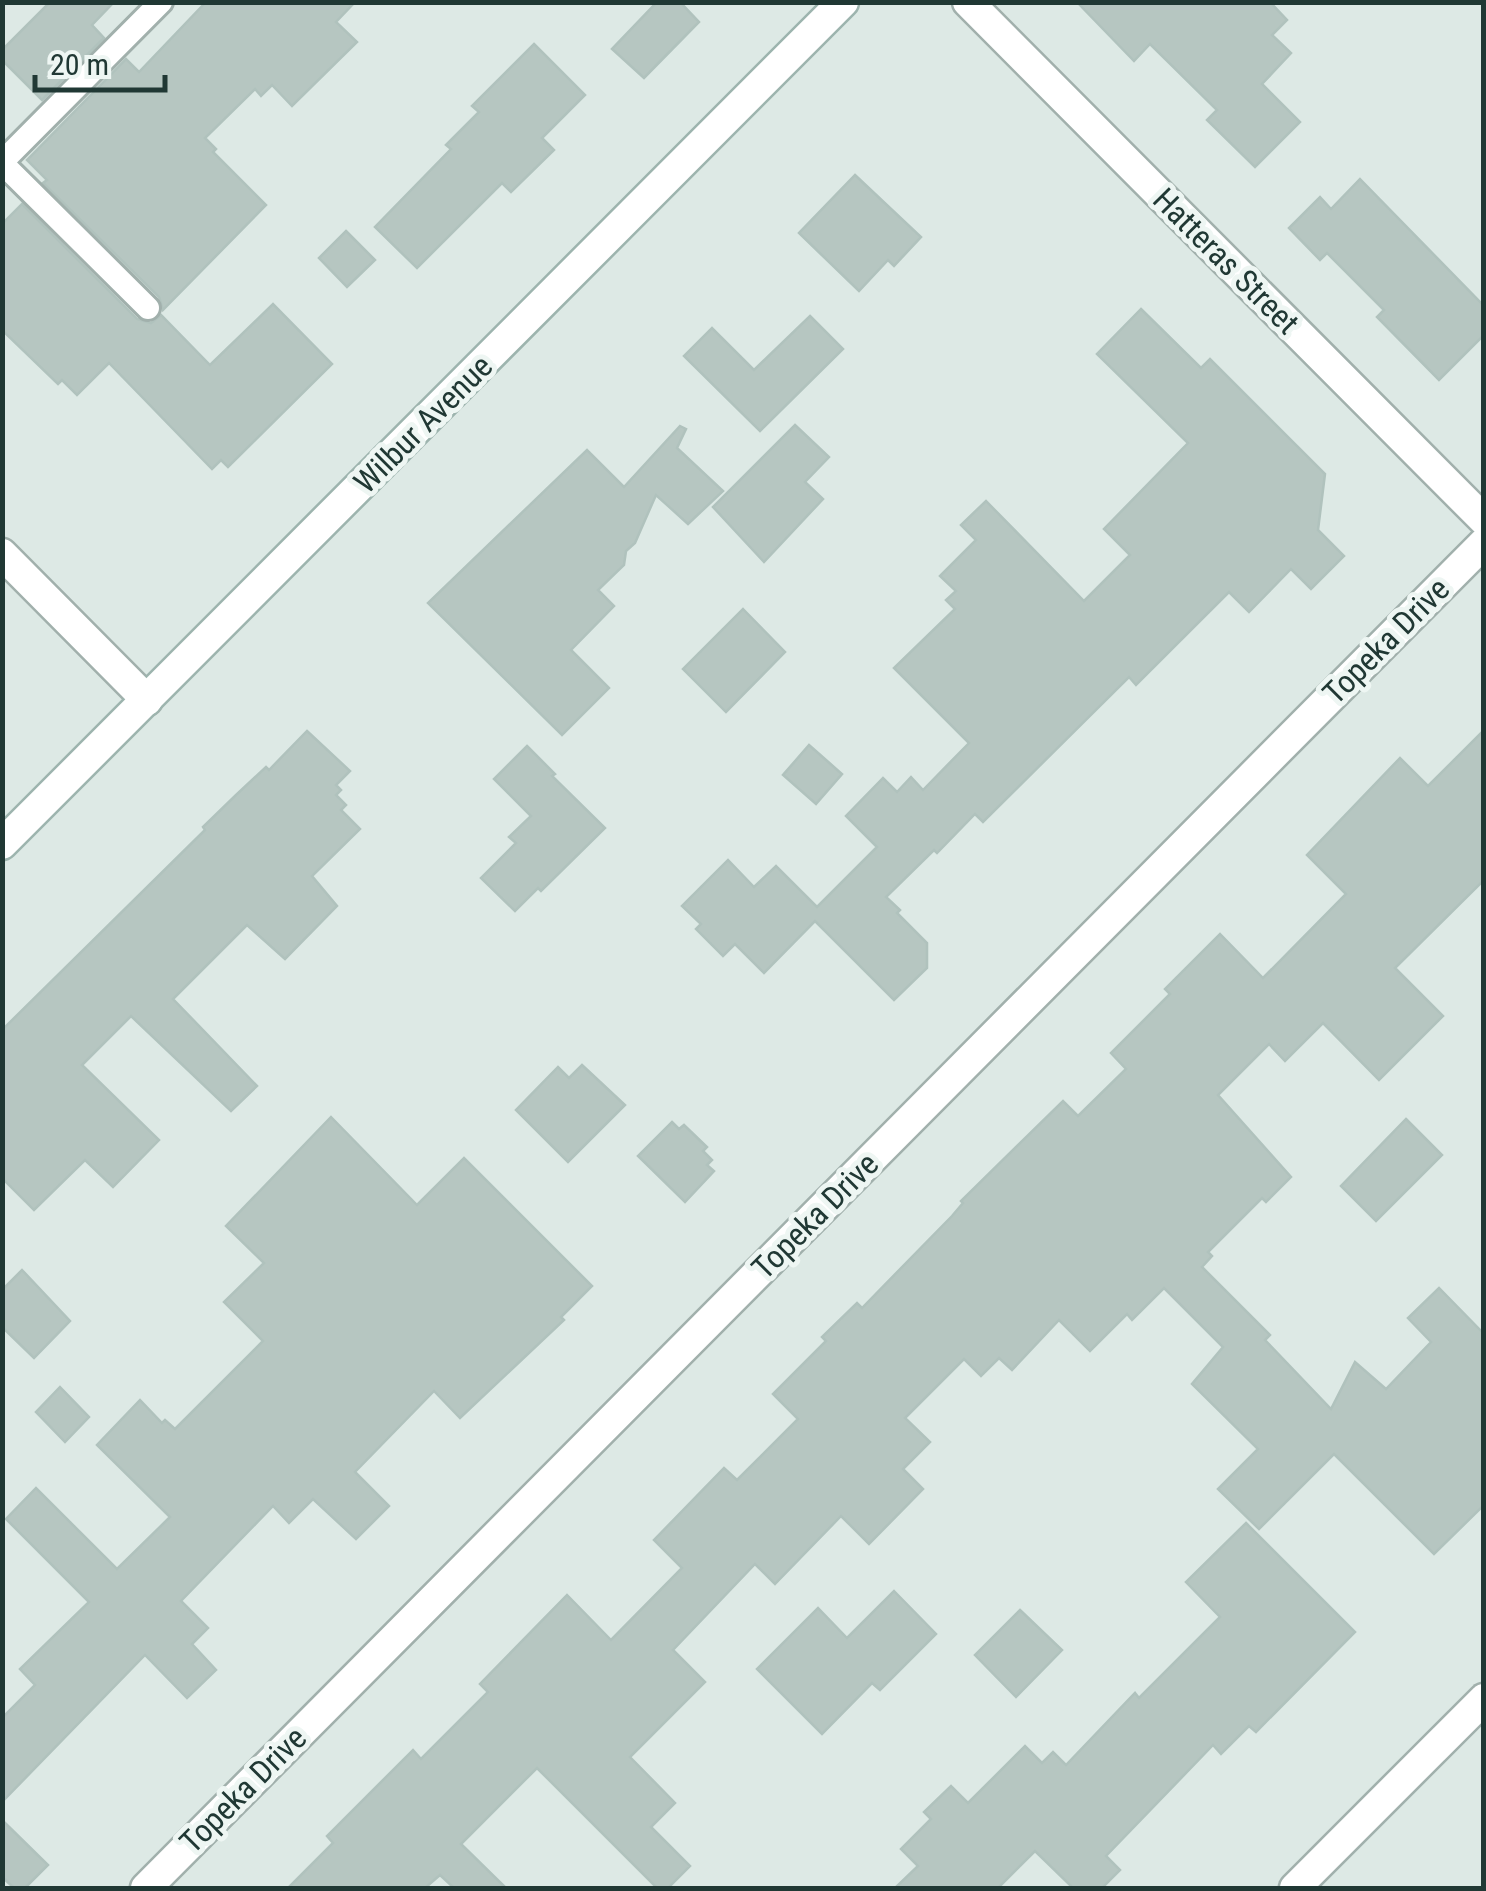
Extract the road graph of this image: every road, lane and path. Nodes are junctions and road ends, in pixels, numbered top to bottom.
1 (161, 2) edge
2 (843, 2) edge
3 (968, 2) edge
4 (2, 162) edge
5 (148, 308) dead end
6 (1484, 520) edge
7 (1484, 543) edge
8 (2, 554) edge
9 (147, 700) junction
10 (2, 844) edge
11 (1484, 1699) edge
12 (146, 1888) edge
13 (1295, 1888) edge

1 - 4 lane
2 - 9 street, Wilbur Avenue
3 - 6 street, Hatteras Street
4 - 5 lane
7 - 12 street, Topeka Drive
8 - 9 street
9 - 10 street, Wilbur Avenue
11 - 13 street

